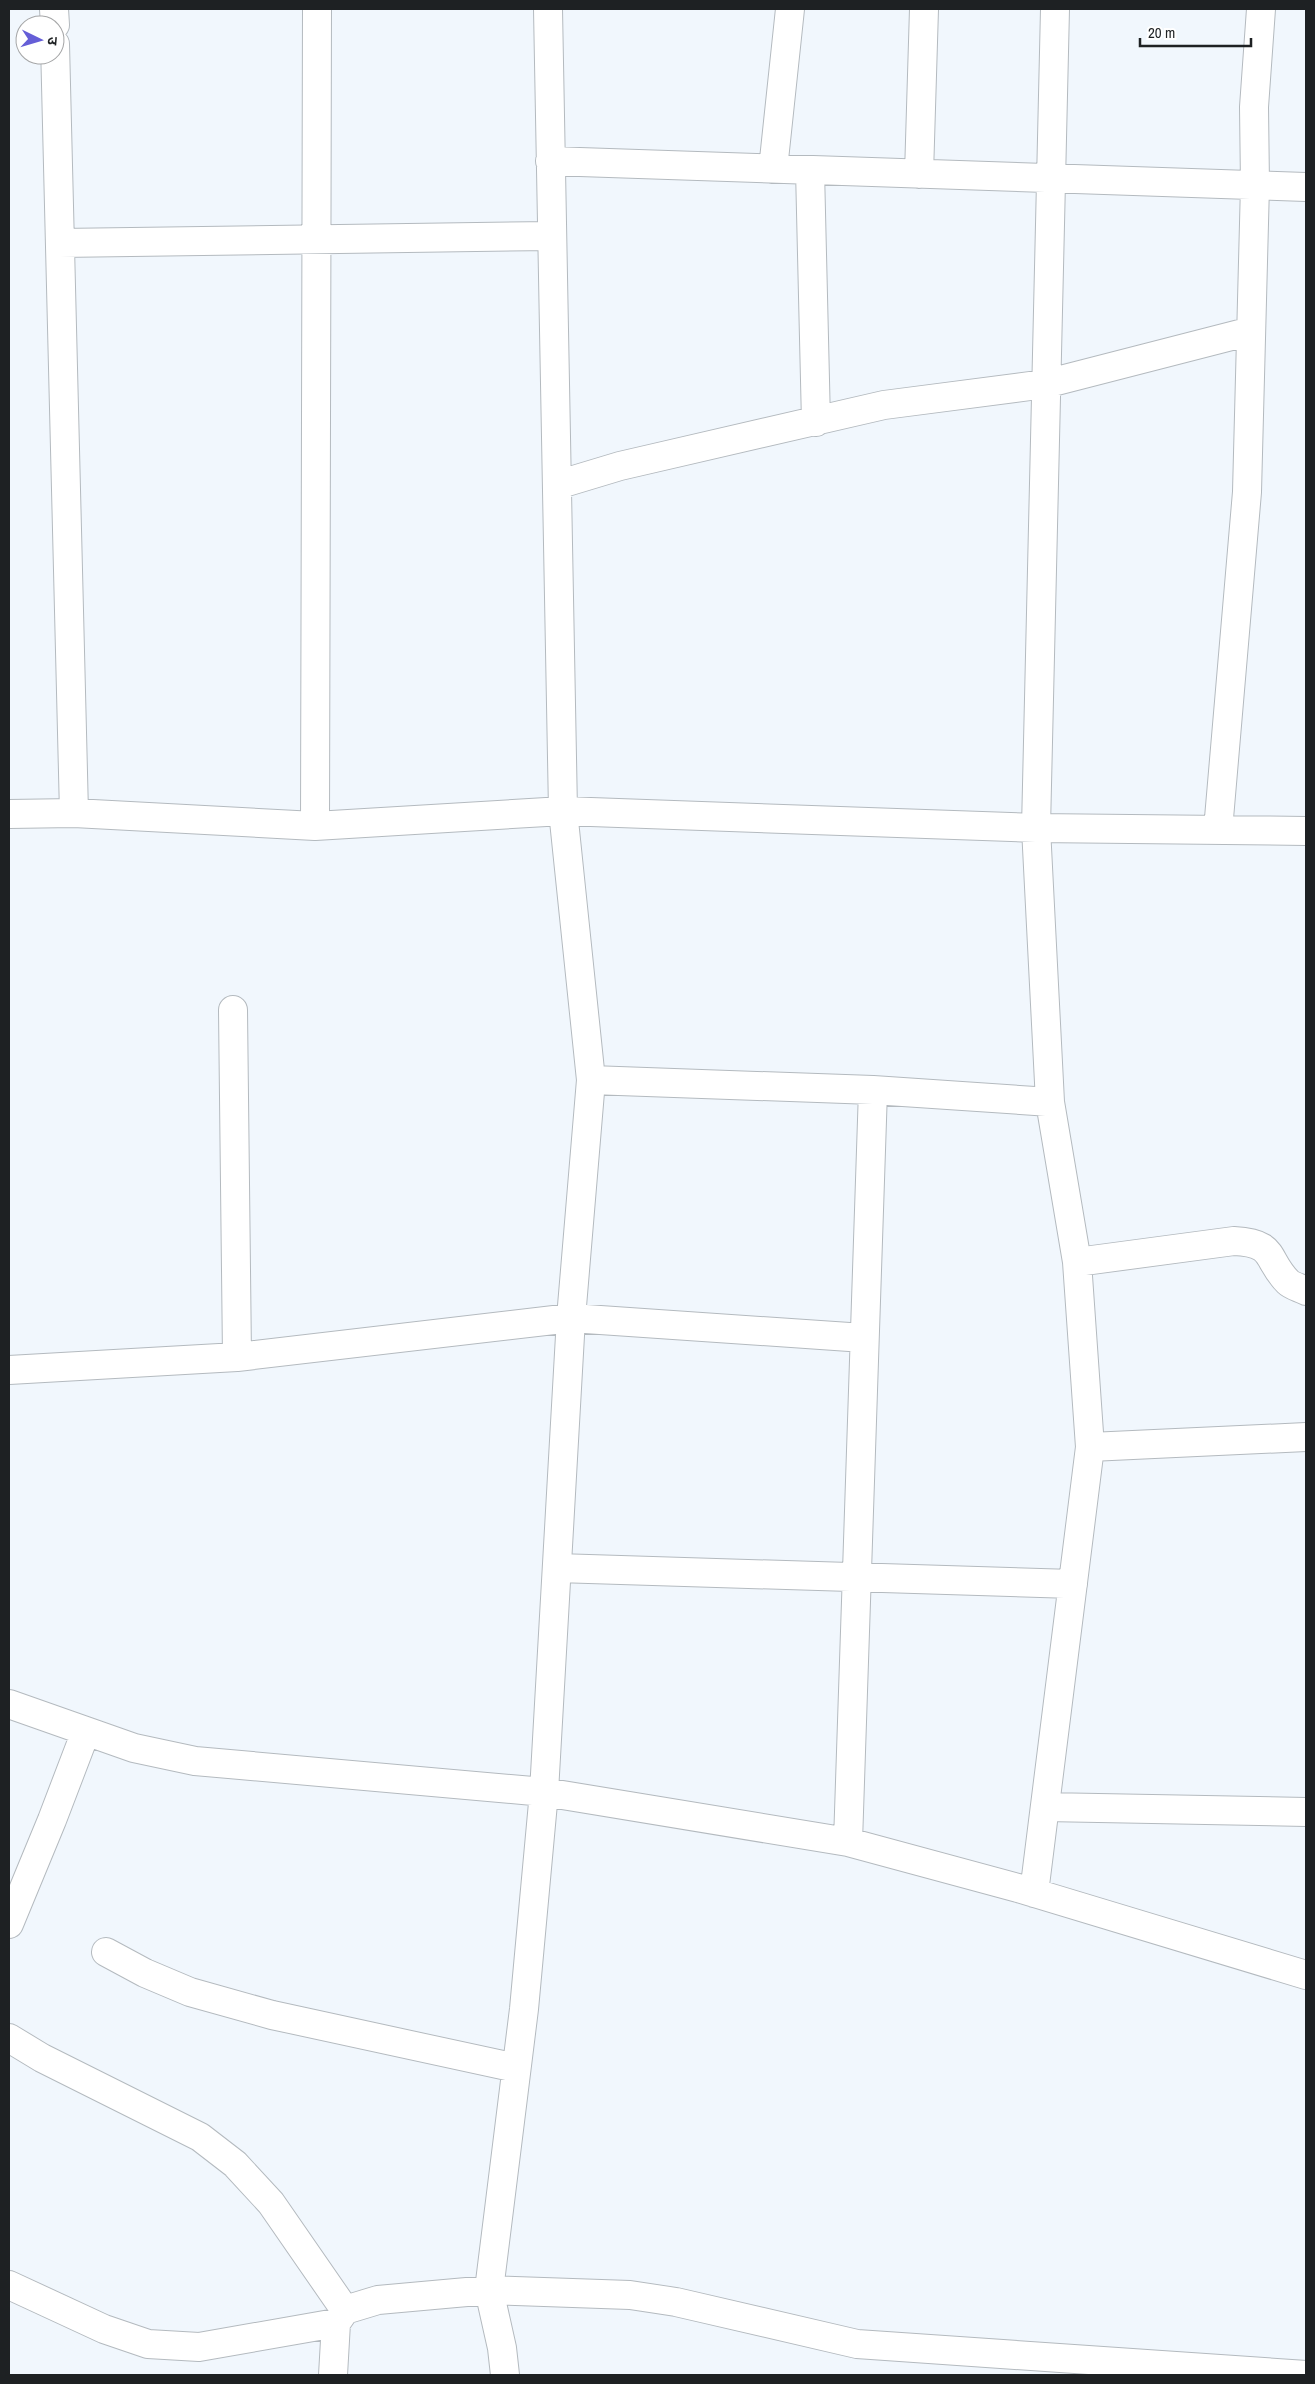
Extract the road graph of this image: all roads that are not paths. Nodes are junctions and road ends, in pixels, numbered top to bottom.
1 (317, 9) edge
2 (548, 9) edge
3 (790, 9) edge
4 (924, 9) edge
5 (1055, 9) edge
6 (1262, 9) edge
7 (56, 65) edge
8 (550, 161) junction
9 (774, 169) junction
10 (810, 170) junction
11 (919, 174) junction
12 (1050, 178) junction
13 (1255, 185) junction
14 (1306, 187) edge
15 (551, 236) junction
16 (316, 240) junction
17 (60, 243) junction
18 (1251, 331) junction
19 (1045, 384) junction
20 (816, 422) junction
21 (557, 485) junction
22 (564, 811) junction
23 (74, 813) junction
24 (9, 814) edge
25 (315, 826) junction
26 (1036, 828) junction
27 (1218, 830) junction
28 (1306, 830) edge
29 (233, 1010) dead end
30 (591, 1080) junction
31 (873, 1090) junction
32 (1050, 1102) junction
33 (1077, 1262) junction
34 (1306, 1290) edge
35 (571, 1318) junction
36 (864, 1338) junction
37 (237, 1357) junction
38 (9, 1370) edge
39 (1306, 1437) edge
40 (1090, 1448) junction
41 (557, 1568) junction
42 (856, 1578) junction
43 (1073, 1584) junction
44 (9, 1704) edge
45 (86, 1731) junction
46 (544, 1792) junction
47 (1044, 1807) junction
48 (1306, 1812) edge
49 (848, 1842) junction
50 (1034, 1892) junction
51 (9, 1924) edge
52 (106, 1952) dead end
53 (1306, 1975) edge
54 (9, 2038) edge
55 (516, 2068) junction
56 (9, 2284) edge
57 (489, 2290) junction
58 (340, 2316) junction
59 (1249, 2373) edge
60 (1306, 2374) edge
61 (333, 2375) edge
62 (505, 2375) edge

1 - 16 street
2 - 8 street
3 - 9 street
4 - 11 street
5 - 12 street
6 - 13 street
7 - 17 street
8 - 9 street
8 - 15 street
9 - 10 street
10 - 11 street
10 - 20 street
11 - 12 street
12 - 13 street
12 - 19 street
13 - 14 street
13 - 18 street
15 - 16 street
15 - 21 street
16 - 17 street
16 - 25 street
17 - 23 street
18 - 19 street
18 - 27 street
19 - 20 street
19 - 26 street
20 - 21 street
21 - 22 street
22 - 25 street
22 - 26 street
22 - 30 street
23 - 24 street
23 - 25 street
26 - 27 street
26 - 32 street
27 - 28 street
29 - 37 street
30 - 31 street
30 - 35 street
31 - 32 street
31 - 36 street
32 - 33 street
33 - 34 street
33 - 40 street
35 - 36 street
35 - 37 street
35 - 41 street
36 - 42 street
37 - 38 street
39 - 40 street
40 - 43 street
41 - 42 street
41 - 46 street
42 - 43 street
42 - 49 street
43 - 47 street
44 - 45 street
45 - 46 street
45 - 51 street
46 - 49 street
46 - 55 street
47 - 48 street
47 - 50 street
49 - 50 street
50 - 53 street
52 - 55 street
54 - 58 street
55 - 57 street
56 - 58 street
57 - 58 street
57 - 59 street
57 - 62 street
58 - 61 street
59 - 60 street

